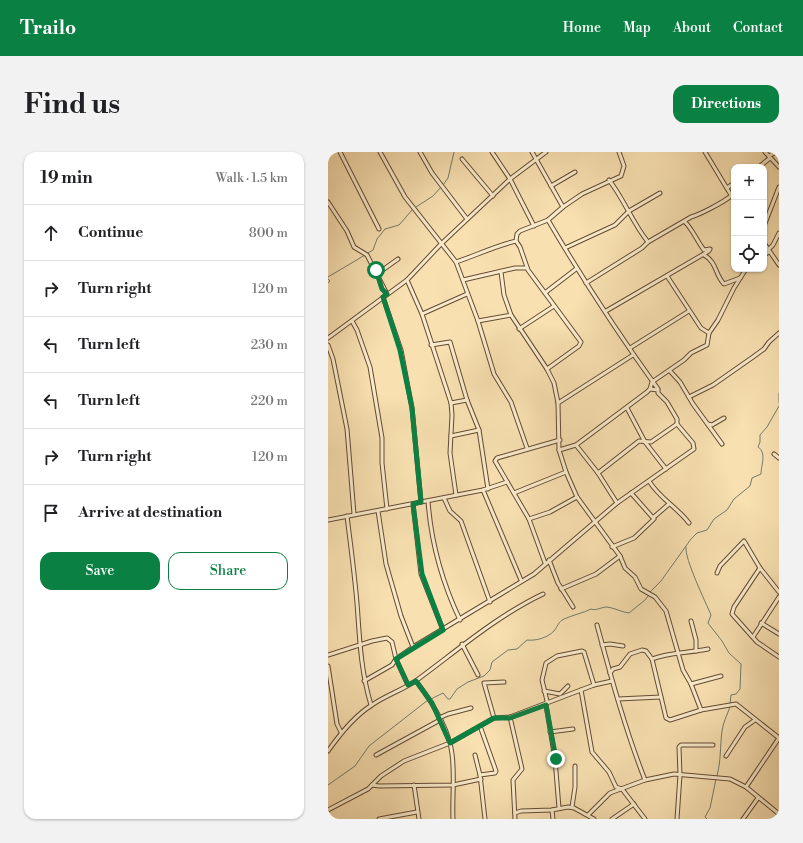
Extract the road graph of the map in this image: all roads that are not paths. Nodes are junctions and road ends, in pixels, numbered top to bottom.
1 (340, 152) edge
2 (380, 152) edge
3 (420, 152) edge
4 (492, 152) edge
5 (532, 152) edge
6 (546, 152) edge
7 (619, 152) edge
8 (765, 152) edge
9 (776, 152) edge
10 (707, 153) edge
11 (769, 157) junction
12 (536, 158) junction
13 (462, 159) dead end
14 (762, 164) edge
15 (779, 167) edge
16 (575, 172) dead end
17 (510, 179) junction
18 (609, 180) junction
19 (731, 185) edge
20 (551, 186) junction
21 (779, 186) edge
22 (727, 188) junction
23 (660, 193) dead end
24 (492, 196) junction
25 (731, 196) joint
26 (328, 202) edge
27 (563, 206) junction
28 (629, 212) junction
29 (767, 218) edge
30 (467, 220) junction
31 (548, 220) junction
32 (685, 222) junction
33 (534, 226) junction
34 (380, 229) dead end
35 (779, 233) edge
36 (516, 241) junction
37 (648, 242) junction
38 (441, 244) junction
39 (565, 248) junction
40 (768, 251) joint
41 (704, 255) junction
42 (398, 259) dead end
43 (456, 262) junction
44 (779, 265) edge
45 (527, 268) junction
46 (576, 269) junction
47 (501, 272) junction
48 (744, 272) edge
49 (377, 274) junction
50 (667, 276) junction
51 (740, 278) junction
52 (408, 280) junction
53 (463, 280) junction
54 (586, 282) junction
55 (546, 292) junction
56 (387, 294) junction
57 (467, 294) junction
58 (383, 297) junction
59 (554, 306) junction
60 (689, 311) junction
61 (606, 312) junction
62 (422, 314) junction
63 (511, 315) junction
64 (352, 321) junction
65 (478, 321) junction
66 (518, 329) junction
67 (709, 333) junction
68 (779, 333) edge
69 (328, 338) edge
70 (328, 345) edge
71 (431, 345) junction
72 (630, 348) junction
73 (633, 355) junction
74 (546, 369) junction
75 (670, 370) junction
76 (652, 382) junction
77 (650, 389) junction
78 (658, 390) junction
79 (689, 397) junction
80 (465, 400) junction
81 (451, 403) junction
82 (558, 404) junction
83 (627, 408) junction
84 (724, 418) dead end
85 (678, 424) junction
86 (708, 424) junction
87 (479, 430) junction
88 (451, 436) junction
89 (560, 440) junction
90 (645, 442) junction
91 (576, 444) junction
92 (722, 444) dead end
93 (527, 448) junction
94 (559, 450) junction
95 (774, 454) dead end
96 (779, 458) edge
97 (666, 469) junction
98 (566, 472) junction
99 (598, 473) junction
100 (649, 481) junction
101 (507, 482) junction
102 (488, 489) junction
103 (483, 490) junction
104 (514, 493) junction
105 (631, 493) junction
106 (456, 495) junction
107 (577, 497) junction
108 (444, 498) junction
109 (428, 501) junction
110 (421, 502) junction
111 (617, 503) junction
112 (413, 504) junction
113 (669, 504) junction
114 (387, 508) junction
115 (378, 511) junction
116 (354, 514) junction
117 (347, 516) junction
118 (654, 518) junction
119 (529, 519) junction
120 (328, 520) edge
121 (594, 521) junction
122 (689, 523) dead end
123 (612, 547) junction
124 (620, 556) junction
125 (549, 560) junction
126 (545, 563) junction
127 (760, 568) junction
128 (717, 573) dead end
129 (520, 580) junction
130 (561, 589) junction
131 (779, 592) edge
132 (544, 594) dead end
133 (779, 597) edge
134 (490, 602) junction
135 (573, 607) dead end
136 (460, 620) junction
137 (691, 621) dead end
138 (761, 623) junction
139 (597, 625) dead end
140 (443, 630) junction
141 (779, 634) edge
142 (753, 637) junction
143 (462, 644) junction
144 (359, 645) junction
145 (602, 645) junction
146 (623, 646) dead end
147 (413, 647) junction
148 (708, 649) dead end
149 (696, 651) junction
150 (328, 655) edge
151 (678, 655) junction
152 (779, 657) edge
153 (396, 659) junction
154 (652, 659) junction
155 (328, 666) edge
156 (610, 674) junction
157 (478, 676) dead end
158 (721, 676) dead end
159 (364, 681) junction
160 (416, 681) junction
161 (612, 681) junction
162 (504, 682) dead end
163 (691, 684) junction
164 (408, 685) junction
165 (594, 685) junction
166 (568, 686) dead end
167 (581, 690) junction
168 (544, 691) junction
169 (661, 696) junction
170 (618, 699) junction
171 (371, 705) junction
172 (546, 705) junction
173 (471, 708) dead end
174 (701, 710) junction
175 (494, 718) junction
176 (510, 718) junction
177 (440, 719) junction
178 (755, 720) junction
179 (480, 726) junction
180 (574, 729) dead end
181 (341, 732) junction
182 (550, 732) junction
183 (779, 738) edge
184 (450, 743) junction
185 (713, 745) dead end
186 (328, 751) edge
187 (376, 755) dead end
188 (475, 755) dead end
189 (726, 756) dead end
190 (575, 766) dead end
191 (680, 775) junction
192 (481, 777) junction
193 (645, 780) junction
194 (372, 785) junction
195 (414, 785) junction
196 (453, 785) junction
197 (746, 787) junction
198 (622, 789) junction
199 (758, 798) junction
200 (634, 804) junction
201 (559, 808) junction
202 (572, 808) junction
203 (328, 810) edge
204 (552, 810) junction
205 (417, 812) junction
206 (515, 813) junction
207 (779, 814) edge
208 (588, 815) junction
209 (379, 819) edge
210 (419, 819) edge
211 (453, 819) edge
212 (485, 819) edge
213 (515, 819) edge
214 (553, 819) edge
215 (594, 819) edge
216 (612, 819) edge
217 (645, 819) edge
218 (677, 819) edge
219 (743, 819) edge

1 - 34 street
2 - 38 street
3 - 30 street
4 - 17 street
5 - 12 street
6 - 12 street
7 - 18 street
8 - 11 street
9 - 11 street
10 - 22 street
11 - 14 street
11 - 15 street
12 - 17 street
12 - 20 street
13 - 24 street
16 - 20 street
17 - 24 street
17 - 33 street
18 - 27 street
18 - 28 street
19 - 22 street
20 - 27 street
21 - 29 street
22 - 25 street
23 - 28 street
24 - 30 street
25 - 32 street
26 - 49 street
27 - 31 street
28 - 37 street
28 - 39 street
30 - 38 street
31 - 33 street
31 - 39 street
32 - 37 street
32 - 41 street
33 - 36 street
35 - 40 street
36 - 43 street
36 - 45 street
37 - 54 street
38 - 43 street
38 - 52 street
39 - 46 street
40 - 44 street
41 - 50 street
41 - 51 street
42 - 49 street
43 - 53 street
45 - 47 street
45 - 55 street
46 - 54 street
46 - 55 street
47 - 53 street
47 - 63 street
48 - 51 street
49 - 56 street
50 - 60 street
50 - 61 street
51 - 67 street
52 - 56 street
52 - 62 street
53 - 57 street
54 - 61 street
55 - 59 street
56 - 58 street
57 - 62 street
57 - 65 street
58 - 64 street
58 - 110 street
59 - 66 street
59 - 74 street
60 - 67 street
60 - 72 street
61 - 72 street
62 - 71 street
63 - 65 street
63 - 66 street
64 - 69 street
64 - 114 street
65 - 93 street
66 - 74 street
67 - 75 street
68 - 79 street
70 - 116 street
71 - 80 street
71 - 81 street
72 - 73 street
73 - 76 street
73 - 82 street
74 - 82 street
75 - 76 street
75 - 79 street
76 - 77 street
76 - 78 street
77 - 78 street
77 - 83 street
78 - 85 street
79 - 86 street
80 - 81 street
80 - 87 street
81 - 88 street
82 - 89 street
83 - 90 street
83 - 91 street
84 - 86 street
85 - 90 street
85 - 97 street
86 - 92 street
87 - 88 street
87 - 102 street
88 - 106 street
89 - 93 street
89 - 94 street
90 - 97 street
90 - 99 street
91 - 94 street
91 - 99 street
93 - 101 street
94 - 98 street
95 - 96 street
97 - 100 street
98 - 104 street
98 - 107 street
99 - 111 street
100 - 105 street
100 - 113 street
101 - 102 street
101 - 104 street
102 - 103 street
103 - 106 street
103 - 129 street
104 - 119 street
105 - 111 street
105 - 118 street
106 - 108 street
107 - 119 street
107 - 121 street
108 - 109 street
108 - 134 street
109 - 110 street
109 - 136 street
110 - 112 street
111 - 121 street
112 - 114 street
112 - 140 street
113 - 118 street
113 - 122 street
114 - 115 street
115 - 116 street
115 - 147 street
116 - 117 street
117 - 120 street
117 - 144 street
118 - 123 street
119 - 126 street
121 - 123 street
121 - 125 street
123 - 124 street
124 - 130 street
124 - 151 street
125 - 126 street
125 - 130 street
126 - 129 street
127 - 128 street
127 - 131 street
127 - 142 street
129 - 134 street
130 - 135 street
132 - 143 street
133 - 138 street
134 - 136 street
136 - 140 street
137 - 149 street
138 - 141 street
138 - 142 street
139 - 145 street
140 - 147 street
142 - 152 street
143 - 157 street
143 - 160 street
144 - 150 street
144 - 153 street
144 - 159 street
145 - 146 street
145 - 156 street
147 - 153 street
148 - 149 street
149 - 151 street
151 - 154 street
151 - 163 street
153 - 159 street
153 - 164 street
154 - 156 street
154 - 169 street
155 - 181 street
156 - 161 street
158 - 163 street
159 - 171 street
160 - 164 street
160 - 177 street
161 - 165 street
161 - 170 street
162 - 175 street
163 - 174 street
164 - 171 street
165 - 167 street
165 - 168 street
166 - 168 street
167 - 172 street
167 - 198 street
168 - 172 street
169 - 170 street
169 - 174 street
170 - 193 street
171 - 181 street
172 - 176 street
172 - 182 street
173 - 177 street
174 - 178 street
175 - 176 street
175 - 179 street
176 - 206 street
177 - 184 street
177 - 187 street
178 - 183 street
178 - 189 street
179 - 184 street
179 - 192 street
180 - 182 street
181 - 186 street
182 - 201 street
183 - 197 street
184 - 194 street
184 - 196 street
185 - 191 street
188 - 192 street
190 - 202 street
191 - 193 street
191 - 197 street
191 - 218 street
192 - 196 street
192 - 212 street
193 - 198 street
194 - 195 street
194 - 203 street
195 - 196 street
195 - 205 street
196 - 211 street
197 - 199 street
198 - 200 street
198 - 208 street
199 - 207 street
199 - 219 street
200 - 216 street
200 - 217 street
201 - 202 street
201 - 204 street
202 - 208 street
204 - 206 street
204 - 214 street
205 - 209 street
205 - 210 street
206 - 213 street
208 - 215 street

